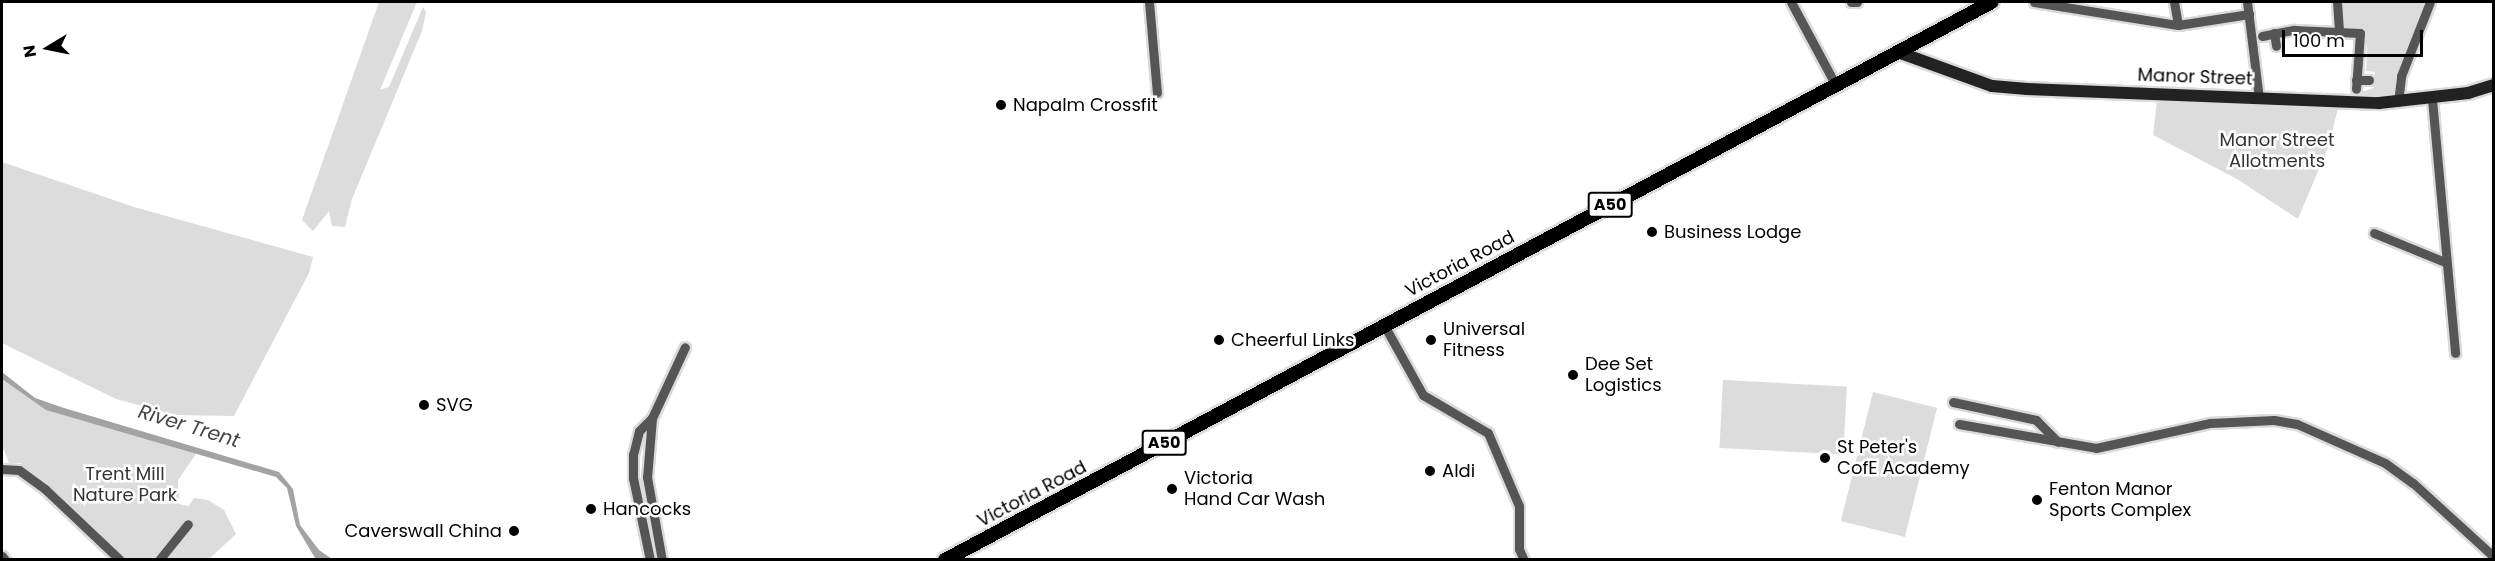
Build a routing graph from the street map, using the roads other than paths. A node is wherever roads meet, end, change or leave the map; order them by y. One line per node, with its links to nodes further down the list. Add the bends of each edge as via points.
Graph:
1 (1149, 2): 21 (street)
2 (1791, 2): 19 (street)
3 (1851, 2): 4 (street)
4 (1857, 2)
5 (1992, 2): 17 (main road, Victoria Road / A50)
6 (2034, 2): 12 (street)
7 (2174, 2): 12 (street)
8 (2247, 2): 11 (street)
9 (2337, 2): 13 (street)
10 (2430, 2): 24 (street, via 2401,76)
11 (2249, 14): 12 (street); 22 (street)
12 (2178, 25)
13 (2339, 31): 14 (street); 18 (street, via 2360,33 2356,84)
14 (2274, 33): 15 (street); 16 (street)
15 (2262, 36)
16 (2276, 46)
17 (1898, 52): 19 (main road, Victoria Road / A50); 22 (street, Manor Street, via 2006,88)
18 (2369, 80)
19 (1834, 82): 27 (main road, Victoria Road / A50, via 1672,174)
20 (2493, 85): 23 (street, Manor Street)
21 (1157, 93)
22 (2259, 98): 24 (street, Manor Street)
23 (2432, 99): 24 (street, Manor Street); 26 (street, via 2445,216)
24 (2398, 102)
25 (2374, 233): 26 (street)
26 (2445, 262): 29 (street)
27 (1384, 325): 43 (main road, Victoria Road / A50); 44 (street, via 1423,395 1488,433 1518,506 1519,549)
28 (686, 347): 31 (street)
29 (2455, 353)
30 (1953, 402): 33 (street, via 2036,420)
31 (652, 418): 41 (street, via 639,431 632,467); 42 (street, via 647,477)
32 (1959, 424): 33 (street)
33 (2058, 442): 37 (street, via 2108,447 2210,423 2274,420 2296,424 2385,463 2413,483)
34 (2, 469): 39 (street, via 19,470 45,489)
35 (188, 524): 40 (street)
36 (2, 556): 38 (street)
37 (2493, 557)
38 (5, 560)
39 (120, 560)
40 (159, 560)
41 (650, 560)
42 (662, 560)
43 (945, 560)
44 (1524, 560)

